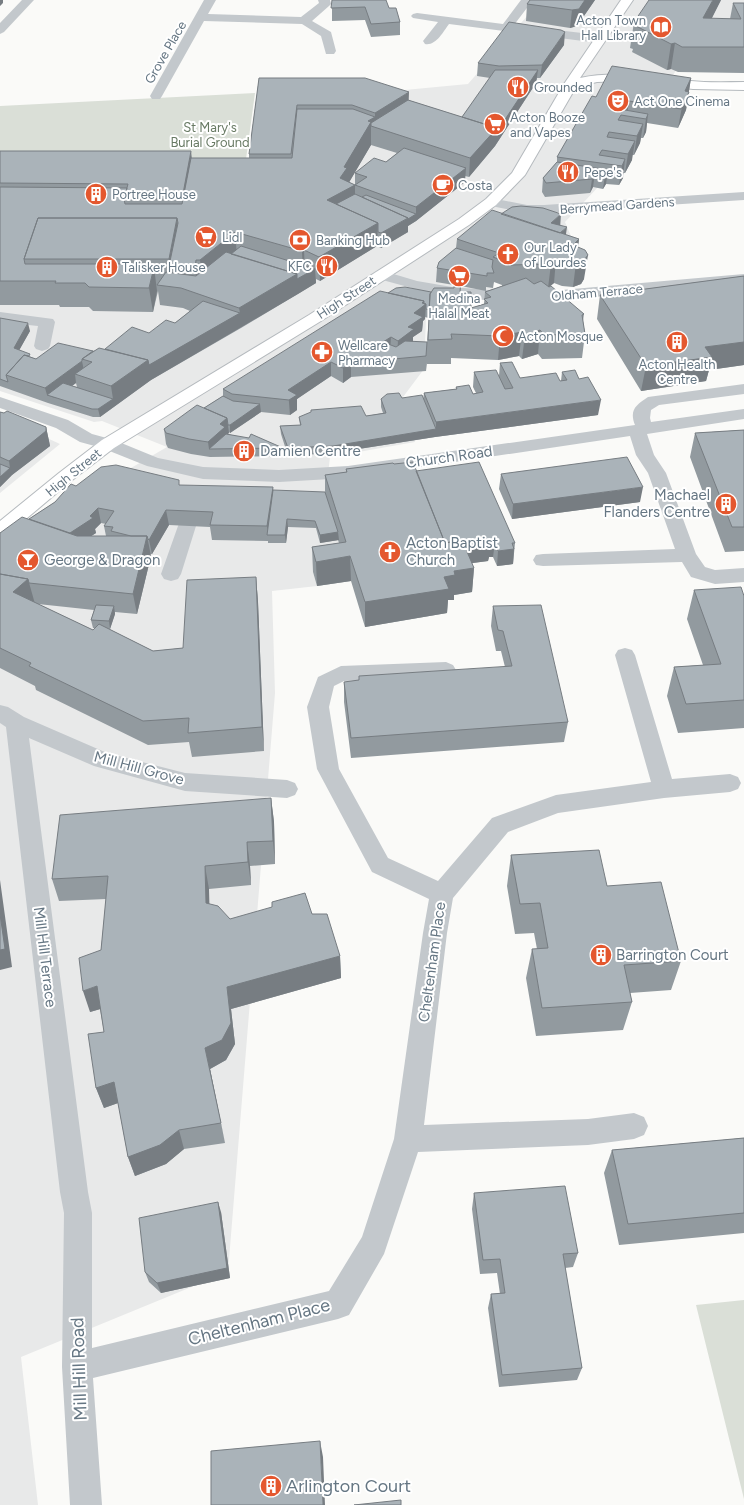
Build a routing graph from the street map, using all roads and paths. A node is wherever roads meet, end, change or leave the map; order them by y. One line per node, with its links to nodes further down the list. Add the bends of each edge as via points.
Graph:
1 (28, 0): 11 (street)
2 (210, 0): 7 (street, Grove Place)
3 (324, 0): 9 (street, via 325,4)
4 (527, 0): 10 (street)
5 (627, 0): 12 (main road, High Street)
6 (417, 16): 8 (street)
7 (201, 17): 9 (street); 19 (street, Grove Place)
8 (445, 20): 10 (street); 13 (street)
9 (304, 21): 14 (street, via 327,34)
10 (506, 28): 12 (street)
11 (0, 30)
12 (598, 39): 15 (main road, High Street)
13 (429, 42)
14 (330, 51)
15 (600, 59): 16 (main road); 17 (main road, High Street)
16 (641, 79): 17 (main road, via 608,77); 18 (main road, via 692,85)
17 (570, 84): 21 (main road, High Street, via 518,175)
18 (744, 86)
19 (156, 96)
20 (744, 196): 21 (street, Berrymead Gardens, via 544,209 528,209)
21 (491, 202): 22 (main road, High Street)
22 (380, 275): 23 (street, Oldham Terrace, via 429,289 492,297 527,298); 30 (main road, High Street, via 315,318)
23 (744, 279)
24 (0, 316): 25 (street, via 47,322)
25 (42, 346)
26 (744, 389): 29 (street, via 654,401 643,408)
27 (0, 402): 30 (street, Church Road, via 62,424 86,438)
28 (744, 414): 29 (street, Church Road)
29 (641, 430): 30 (street, Church Road, via 348,472 200,480); 33 (street, via 645,455 657,473)
30 (108, 444): 32 (main road, High Street)
31 (187, 526): 35 (street)
32 (0, 531)
33 (686, 555): 34 (street); 36 (street, via 698,572 715,577)
34 (543, 560)
35 (171, 574)
36 (744, 576)
37 (625, 655): 41 (street)
38 (446, 670): 43 (street, via 341,674 325,682 318,706 328,769 380,865)
39 (8, 718): 42 (street, Mill Hill Grove, via 102,760 185,782); 46 (street, Mill Hill Terrace, via 78,1213)
40 (730, 784): 41 (street, Cheltenham Place)
41 (664, 789): 43 (street, Cheltenham Place, via 556,804 500,825)
42 (286, 790)
43 (442, 894): 45 (street, Cheltenham Place)
44 (634, 1126): 45 (street, via 588,1132)
45 (408, 1139): 47 (street, Cheltenham Place, via 374,1244 338,1304)
46 (78, 1232): 47 (street, Mill Hill Road)
47 (77, 1367): 48 (street, Mill Hill Road)
48 (86, 1505)

